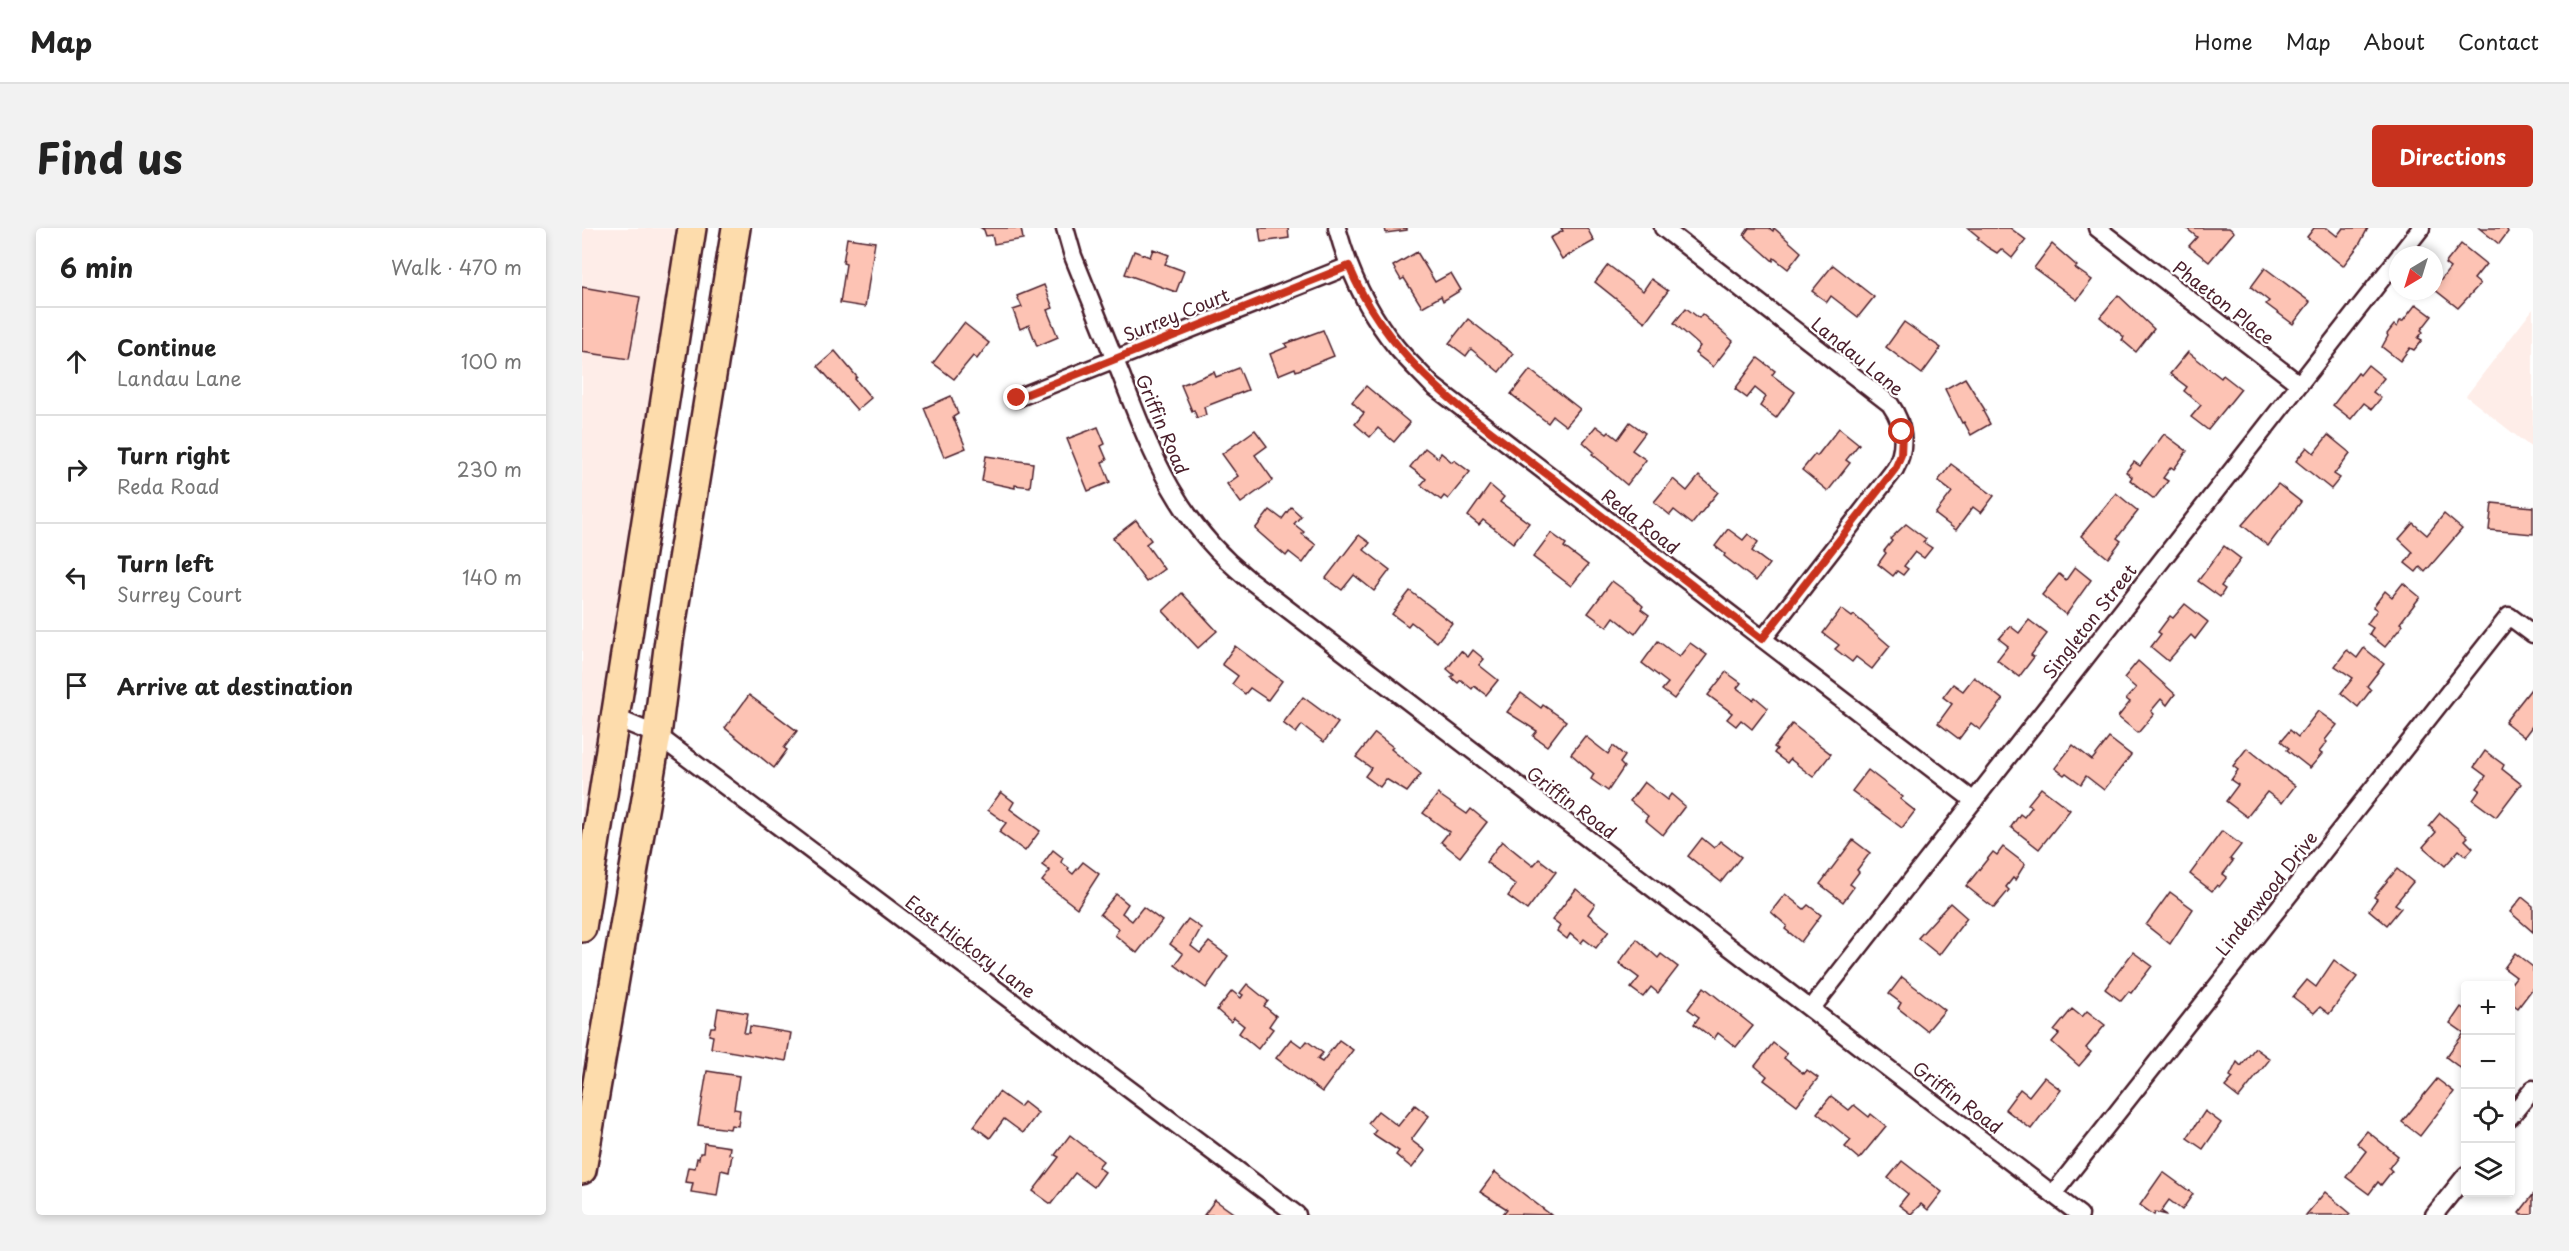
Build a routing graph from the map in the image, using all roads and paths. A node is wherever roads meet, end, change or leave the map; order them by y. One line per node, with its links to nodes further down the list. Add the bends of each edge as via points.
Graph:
1 (692, 228): 16 (main road)
2 (736, 228): 17 (main road)
3 (1065, 228): 11 (street, Griffin Road)
4 (1337, 228): 9 (street, Reda Road)
5 (1663, 228): 15 (street, Landau Lane, via 1890,404 1900,425 1903,440 1895,469)
6 (2097, 228): 12 (street, Phaeton Place)
7 (2421, 228): 8 (street, Singleton Street)
8 (2407, 246)
9 (1349, 266): 11 (street, Surrey Court); 15 (street, Reda Road, via 1365,302 1386,334 1432,386)
10 (2389, 269): 12 (street, Singleton Street)
11 (1114, 359): 13 (street, Surrey Court); 20 (street, Griffin Road, via 1168,486 1224,558)
12 (2300, 384): 18 (street, Singleton Street)
13 (1017, 398)
14 (2533, 634): 25 (street, Lindenwood Drive, via 2509,616)
15 (1762, 639): 18 (street, Reda Road)
16 (615, 718): 17 (street, East Hickory Lane); 19 (main road)
17 (657, 735): 23 (main road); 26 (street, East Hickory Lane)
18 (1974, 801): 20 (street, Singleton Street)
19 (582, 928)
20 (1811, 1009): 25 (street, Griffin Road)
21 (2533, 1089): 22 (street)
22 (2515, 1112)
23 (582, 1170)
24 (2461, 1181): 28 (street)
25 (2053, 1194): 27 (street, Griffin Road)
26 (1297, 1215)
27 (2080, 1215)
28 (2434, 1215)

